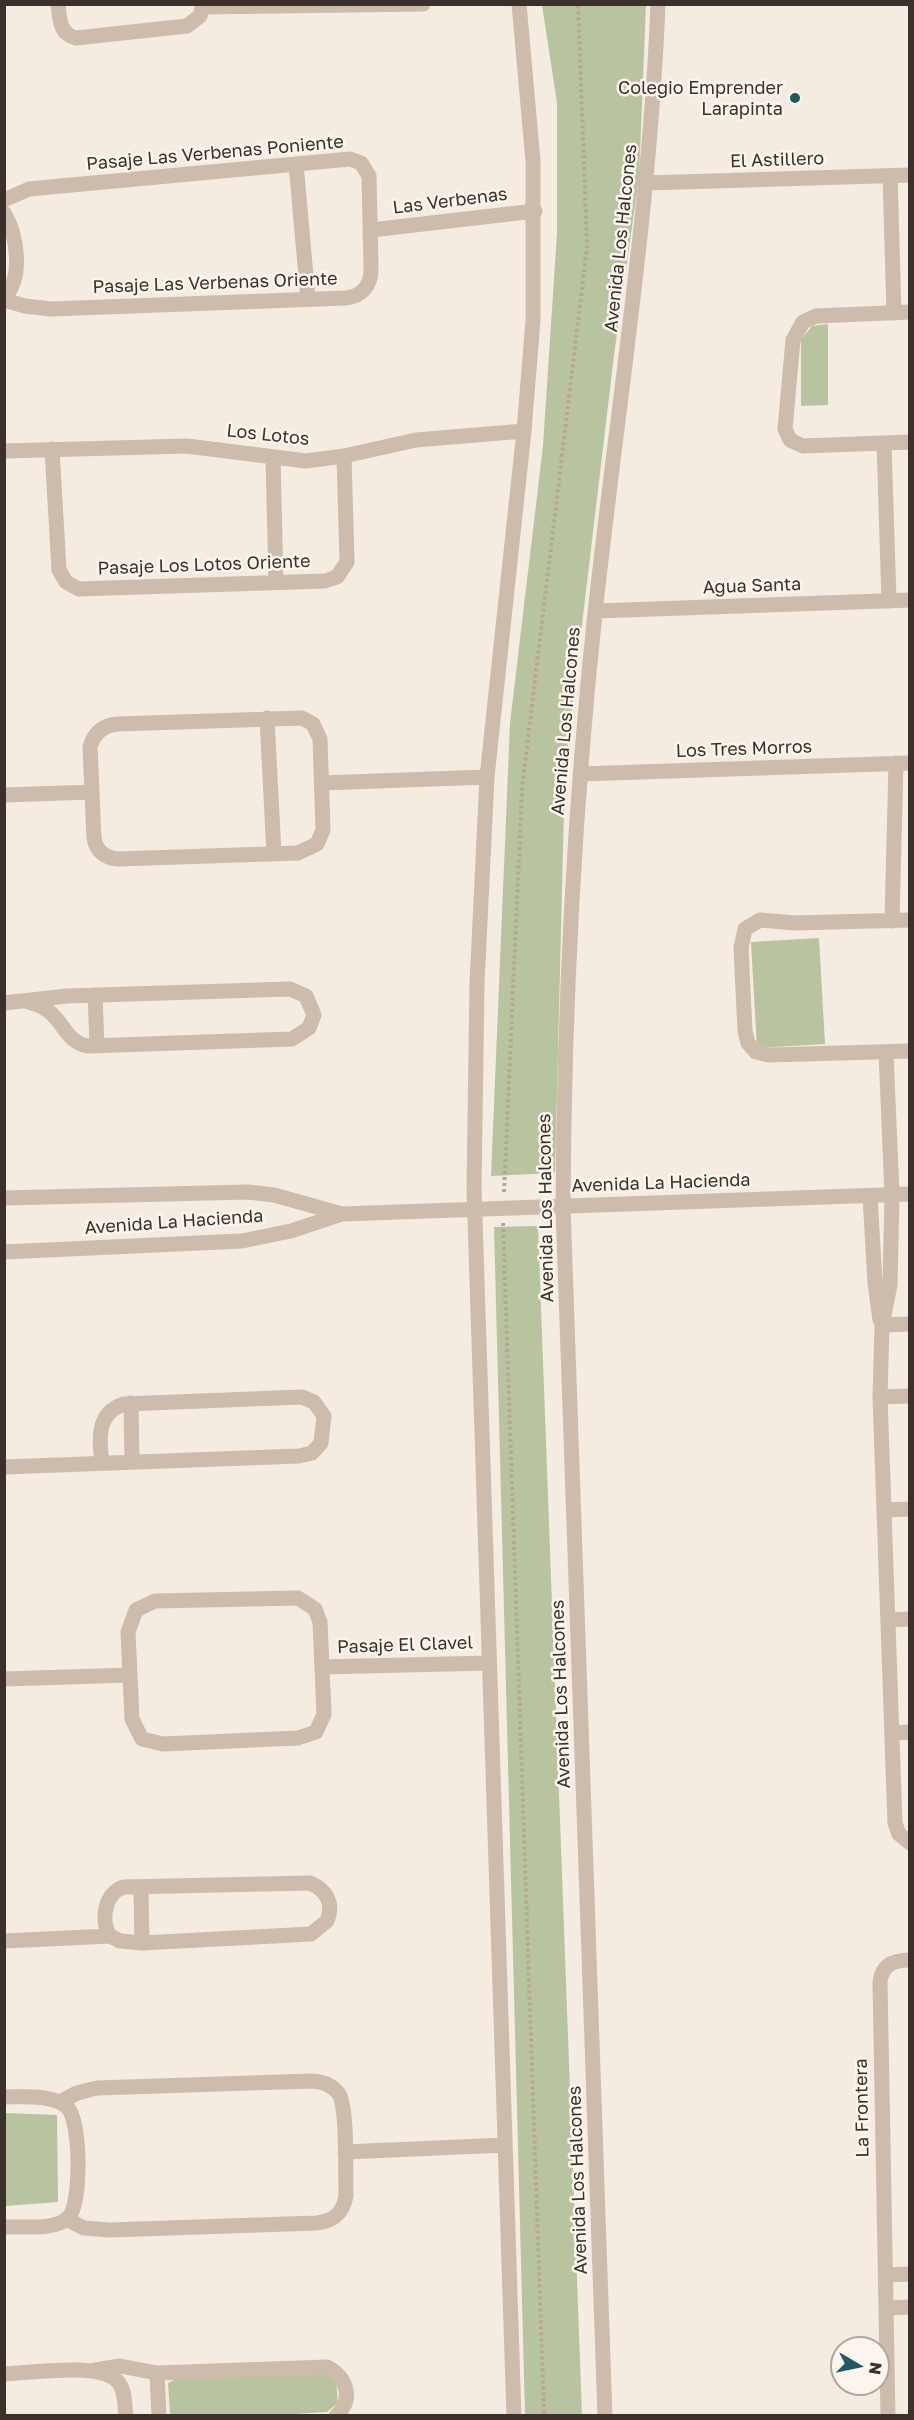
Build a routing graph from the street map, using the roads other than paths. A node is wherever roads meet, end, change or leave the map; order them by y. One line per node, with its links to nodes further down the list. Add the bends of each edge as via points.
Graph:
1 (58, 4): 5 (street, via 67,35 81,37 187,26 197,20)
2 (423, 4): 5 (street)
3 (519, 4): 11 (street, via 531,111)
4 (658, 4): 9 (street, Avenida Los Halcones)
5 (203, 6)
6 (296, 164): 10 (street, Pasaje Las Verbenas Poniente, via 29,189); 13 (street, Pasaje Las Verbenas Poniente, via 350,159 361,163 369,176); 15 (street)
7 (909, 175): 8 (street, El Astillero)
8 (890, 176): 9 (street, El Astillero); 16 (street)
9 (647, 183): 27 (street, Avenida Los Halcones)
10 (4, 200)
11 (535, 211): 13 (street, Las Verbenas); 17 (street, via 533,320)
12 (4, 213): 14 (street, via 15,254 14,281)
13 (371, 230): 15 (street, Pasaje Las Verbenas Oriente, via 371,277 364,290 346,298)
14 (4, 299): 15 (street, Pasaje Las Verbenas Oriente, via 51,309)
15 (308, 299)
16 (902, 313): 19 (street, via 816,316 804,322 793,340 784,423 790,440 810,446)
17 (524, 431): 22 (street, Los Lotos, via 416,440); 31 (street)
18 (909, 442): 19 (street)
19 (884, 443): 26 (street)
20 (52, 449): 21 (street, Los Lotos); 23 (street, Los Lotos, via 187,446); 24 (street, Pasaje Los Lotos Oriente, via 58,563 66,582 79,589)
21 (4, 451)
22 (344, 456): 23 (street, Los Lotos, via 306,461); 24 (street, Pasaje Los Lotos Oriente, via 348,556 342,573 325,581)
23 (273, 458): 24 (street)
24 (276, 582)
25 (909, 600): 26 (street, Agua Santa)
26 (889, 601): 27 (street, Agua Santa)
27 (596, 611): 30 (street, Avenida Los Halcones)
28 (267, 718): 32 (street, via 302,718 313,724 320,739); 33 (street, via 104,727 90,747); 35 (street)
29 (903, 763): 30 (street, Los Tres Morros); 37 (street)
30 (580, 774): 50 (street, Avenida Los Halcones, via 566,1004)
31 (487, 777): 32 (street); 51 (street, via 478,951)
32 (322, 783): 35 (street, via 321,837 305,851)
33 (92, 792): 34 (street); 35 (street, via 95,844 112,859)
34 (4, 795)
35 (274, 854)
36 (909, 920): 37 (street)
37 (892, 921): 45 (street, via 760,920 745,929 741,948 745,1031 751,1048 769,1056)
38 (95, 995): 39 (street); 43 (street); 43 (street, via 290,989 306,996 314,1012 309,1028 292,1039)
39 (67, 996): 40 (street); 42 (street)
40 (28, 1002): 41 (street); 42 (street, via 44,1007)
41 (4, 1003)
42 (56, 1017): 43 (street, via 75,1042)
43 (97, 1046)
44 (909, 1051): 45 (street)
45 (886, 1052): 47 (street)
46 (909, 1194): 47 (street, Avenida La Hacienda)
47 (892, 1195): 48 (street, Avenida La Hacienda); 55 (street, via 890,1285)
48 (870, 1196): 50 (street, Avenida La Hacienda); 55 (street, via 874,1282)
49 (4, 1198): 52 (street, Avenida La Hacienda, via 248,1192 274,1195)
50 (563, 1206): 51 (street, Avenida La Hacienda); 96 (street, Avenida Los Halcones)
51 (474, 1209): 52 (street, Avenida La Hacienda); 66 (street)
52 (342, 1214): 53 (street, Avenida La Hacienda, via 284,1233 242,1240)
53 (4, 1252)
54 (909, 1324): 55 (street)
55 (882, 1325): 57 (street)
56 (909, 1396): 57 (street)
57 (880, 1397): 63 (street)
58 (131, 1403): 59 (street); 59 (street, via 302,1397 318,1406 325,1424 321,1443 305,1455); 60 (street, via 117,1406 102,1421)
59 (132, 1462): 60 (street)
60 (102, 1463): 61 (street)
61 (4, 1467)
62 (909, 1509): 63 (street)
63 (884, 1510): 65 (street)
64 (909, 1619): 65 (street)
65 (888, 1620): 71 (street)
66 (489, 1662): 67 (street, Pasaje El Clavel); 80 (street)
67 (322, 1667): 68 (street, via 324,1714 320,1727 311,1735 185,1743 155,1744 137,1733 132,1719); 68 (street, via 318,1616 304,1600 290,1597 155,1601 141,1606 131,1617)
68 (130, 1675): 69 (street)
69 (4, 1679)
70 (909, 1732): 71 (street)
71 (892, 1733): 72 (street, via 895,1823 898,1834)
72 (909, 1843)
73 (141, 1887): 74 (street, via 118,1889 109,1897 106,1927); 76 (street); 76 (street, via 310,1883 323,1890 330,1908 327,1921 311,1934)
74 (110, 1936): 75 (street); 76 (street)
75 (4, 1941)
76 (142, 1943)
77 (909, 1960): 85 (street, La Frontera, via 890,1963 880,1982)
78 (4, 2097): 79 (street)
79 (60, 2102): 81 (street, via 97,2088 319,2081 333,2088 342,2100); 82 (street, via 72,2112 75,2125 77,2193 73,2211)
80 (505, 2145): 81 (street); 95 (street)
81 (345, 2152): 82 (street, via 345,2203 338,2216 324,2222 97,2230)
82 (66, 2219): 83 (street, via 43,2225)
83 (4, 2227)
84 (909, 2274): 85 (street)
85 (885, 2275): 87 (street)
86 (909, 2307): 87 (street)
87 (886, 2308): 97 (street)
88 (95, 2370): 89 (street, via 120,2366); 90 (street); 91 (street, via 111,2375)
89 (150, 2373): 91 (street, via 131,2376); 93 (street); 94 (street, via 327,2367 341,2377 346,2392 344,2407)
90 (4, 2374)
91 (121, 2386): 92 (street)
92 (126, 2415)
93 (159, 2415)
94 (336, 2415)
95 (514, 2415)
96 (605, 2415)
97 (888, 2415)

